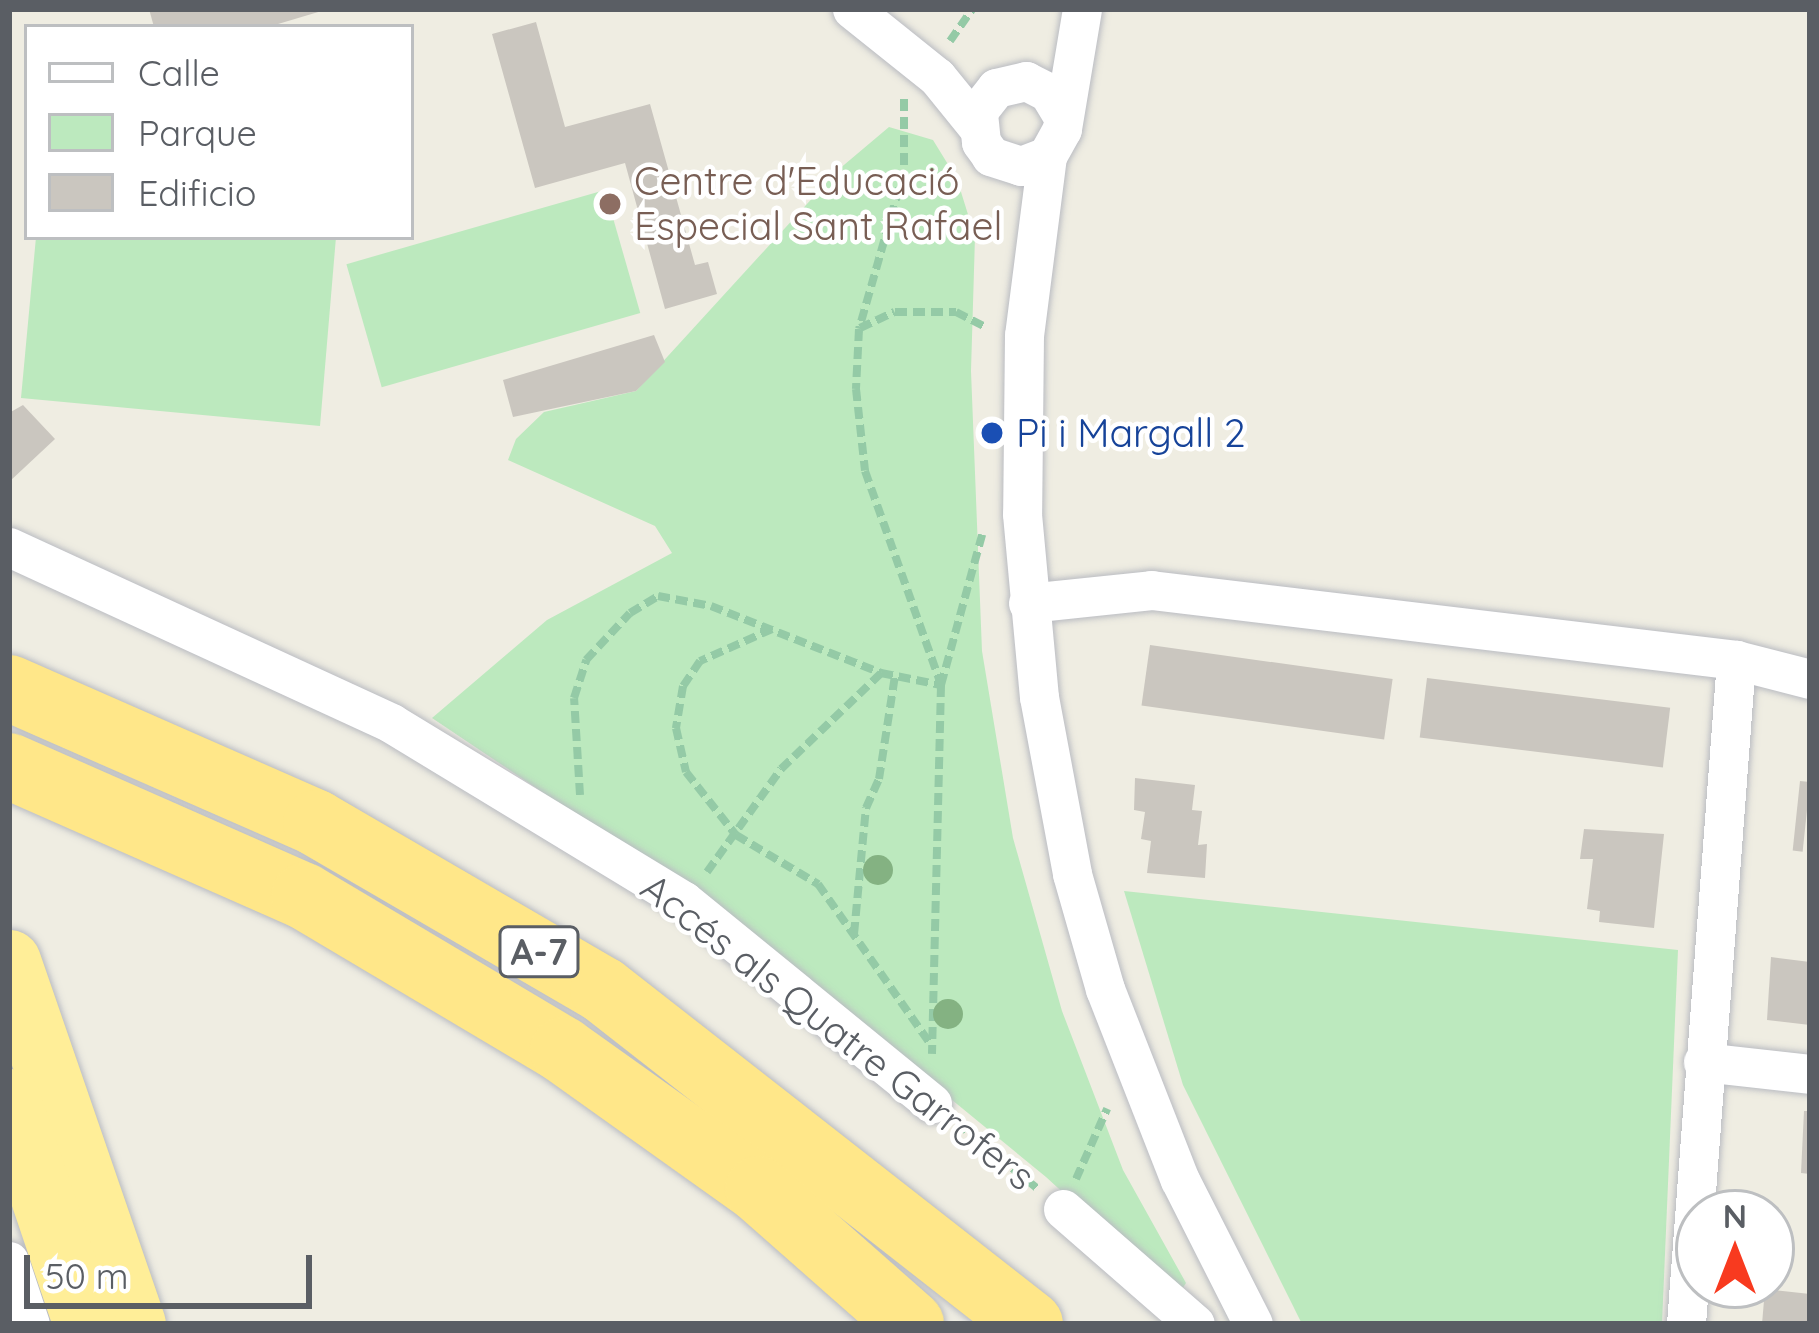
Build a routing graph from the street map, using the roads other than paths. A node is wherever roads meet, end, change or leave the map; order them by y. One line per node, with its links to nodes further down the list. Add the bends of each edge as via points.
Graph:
1 (852, 9): 3 (street)
2 (1078, 22): 4 (street); 5 (street)
3 (944, 58): 4 (street); 6 (street)
4 (1011, 84): 5 (street, via 1048,92); 6 (street)
5 (1061, 114): 7 (street)
6 (976, 125): 8 (street, via 991,156)
7 (1047, 156): 8 (street); 9 (street)
8 (1006, 164): 9 (street)
9 (1031, 277): 11 (street, via 1022,427)
10 (9, 547): 20 (street, Accés als Quatre Garrofers, via 391,723 684,901)
11 (1028, 603): 12 (street, via 1150,590); 29 (street, via 1053,783 1105,989 1180,1180)
12 (1736, 660): 13 (street); 17 (street)
13 (1810, 679)
14 (9, 688): 27 (highway, A-7, via 316,823 603,989)
15 (9, 766): 26 (highway, A-7, via 304,896 562,1050 758,1189)
16 (9, 962): 25 (highway)
17 (1703, 1062): 18 (street); 30 (street)
18 (1810, 1074)
19 (9, 1100): 24 (highway)
20 (932, 1103)
21 (1063, 1209): 28 (street, Accés als Quatre Garrofers)
22 (9, 1261): 23 (street)
23 (29, 1324)
24 (85, 1324)
25 (134, 1324)
26 (911, 1324)
27 (1030, 1324)
28 (1195, 1324)
29 (1253, 1324)
30 (1686, 1324)

